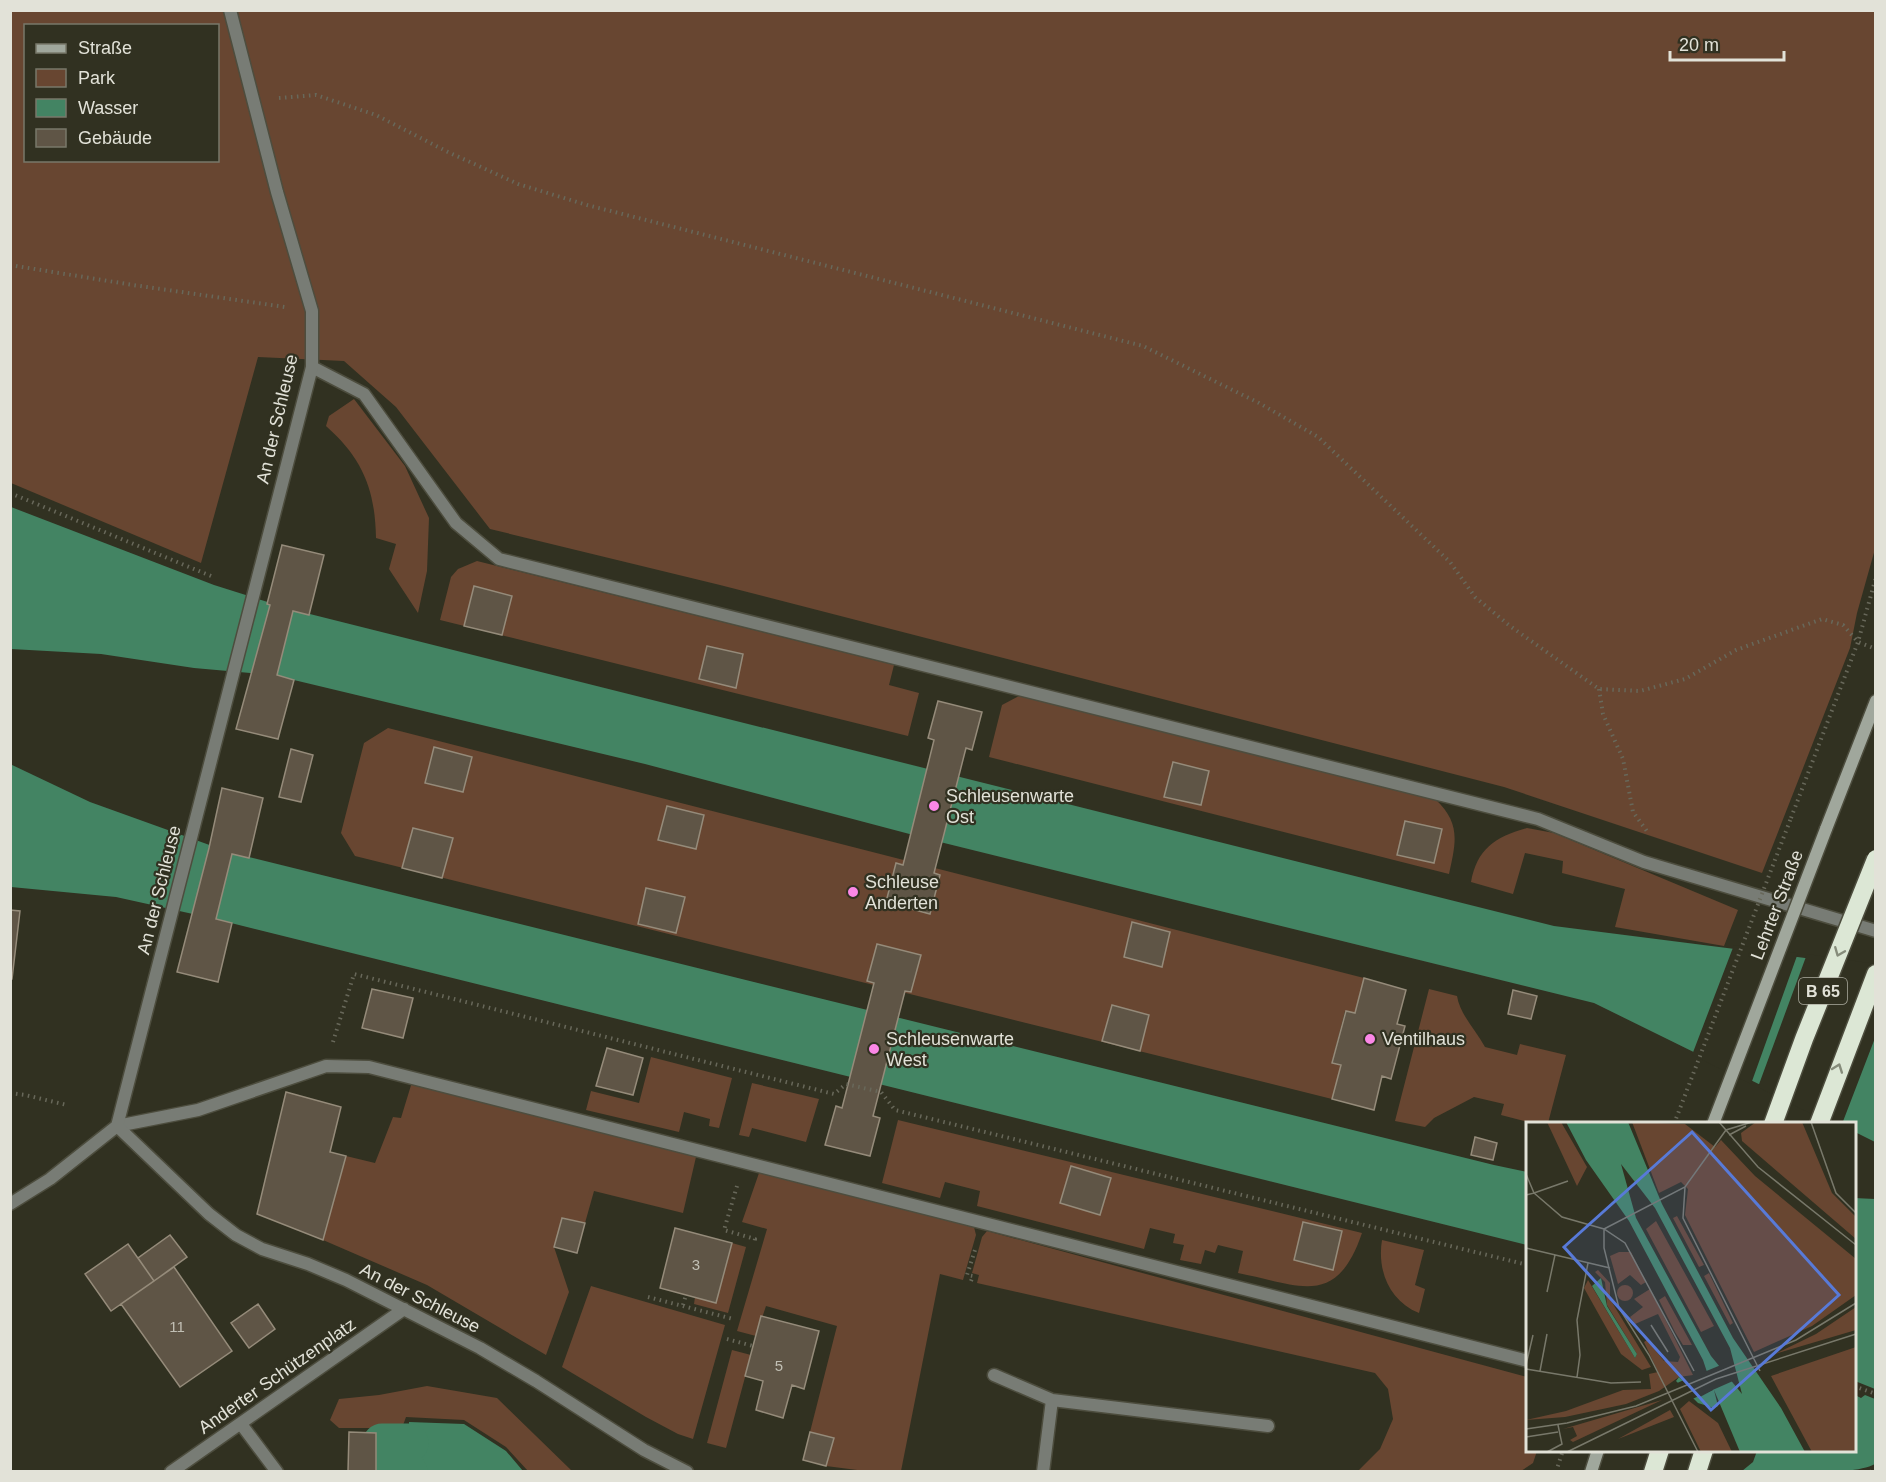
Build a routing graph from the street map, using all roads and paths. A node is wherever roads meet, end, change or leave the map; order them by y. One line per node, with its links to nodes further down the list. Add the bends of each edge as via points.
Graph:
1 (230, 10): 2 (street, An der Schleuse)
2 (253, 99): 4 (street, An der Schleuse); 11 (path, via 316,95 376,114 518,184 1143,346 1318,437 1450,562 1475,597)
3 (10, 265): 4 (path)
4 (312, 311): 5 (street, An der Schleuse)
5 (312, 366): 17 (street, via 364,394 456,523 499,559 1538,819 1644,862); 26 (street, An der Schleuse)
6 (10, 493): 7 (path)
7 (211, 576)
8 (1875, 577): 9 (path)
9 (1858, 642): 10 (path); 11 (path, via 1843,625 1822,619 1736,650 1685,679 1640,691); 22 (path, bridge)
10 (1875, 649)
11 (1599, 689): 13 (path, via 1603,714 1623,759 1633,812)
12 (1875, 700): 23 (main road, Lehrter Straße, bridge)
13 (1657, 840)
14 (1875, 859): 24 (highway, B 65, one-way to 24, bridge)
15 (1756, 876): 16 (path)
16 (1778, 883)
17 (1875, 931)
18 (1875, 974): 25 (highway, B 65, one-way to 18)
19 (326, 1066): 26 (street, via 198,1110); 27 (street, via 369,1067); 31 (path, via 354,974 834,1094 846,1084 880,1092 895,1110)
20 (10, 1093): 21 (path)
21 (67, 1104)
22 (1675, 1122)
23 (1714, 1122)
24 (1774, 1122)
25 (1820, 1122)
26 (117, 1126): 28 (street, via 50,1179); 36 (street, An der Schleuse, via 236,1235 262,1249 346,1280)
27 (745, 1162): 29 (path, via 724,1230 755,1239); 40 (street)
28 (10, 1204)
29 (754, 1244)
30 (974, 1253): 32 (path, via 967,1275 973,1276)
31 (1526, 1265)
32 (971, 1281)
33 (686, 1295): 35 (path)
34 (648, 1297): 35 (path)
35 (683, 1305): 37 (path)
36 (404, 1309): 45 (street, Anderter Schützenplatz); 54 (street, An der Schleuse, via 480,1348 644,1450)
37 (733, 1319)
38 (727, 1339): 39 (path)
39 (753, 1346)
40 (1526, 1361)
41 (994, 1375): 44 (street)
42 (1856, 1387): 43 (path)
43 (1875, 1394)
44 (1052, 1400): 46 (street); 55 (street)
45 (241, 1424): 52 (street, Anderter Schützenplatz); 53 (street)
46 (1268, 1426)
47 (1562, 1452): 56 (path)
48 (1597, 1452): 57 (main road)
49 (1659, 1452): 58 (highway)
50 (1703, 1452): 59 (highway)
51 (1875, 1469): 60 (path)
52 (171, 1472)
53 (277, 1472)
54 (687, 1472)
55 (1043, 1472)
56 (1556, 1472)
57 (1591, 1472)
58 (1653, 1472)
59 (1696, 1472)
60 (1870, 1472)

